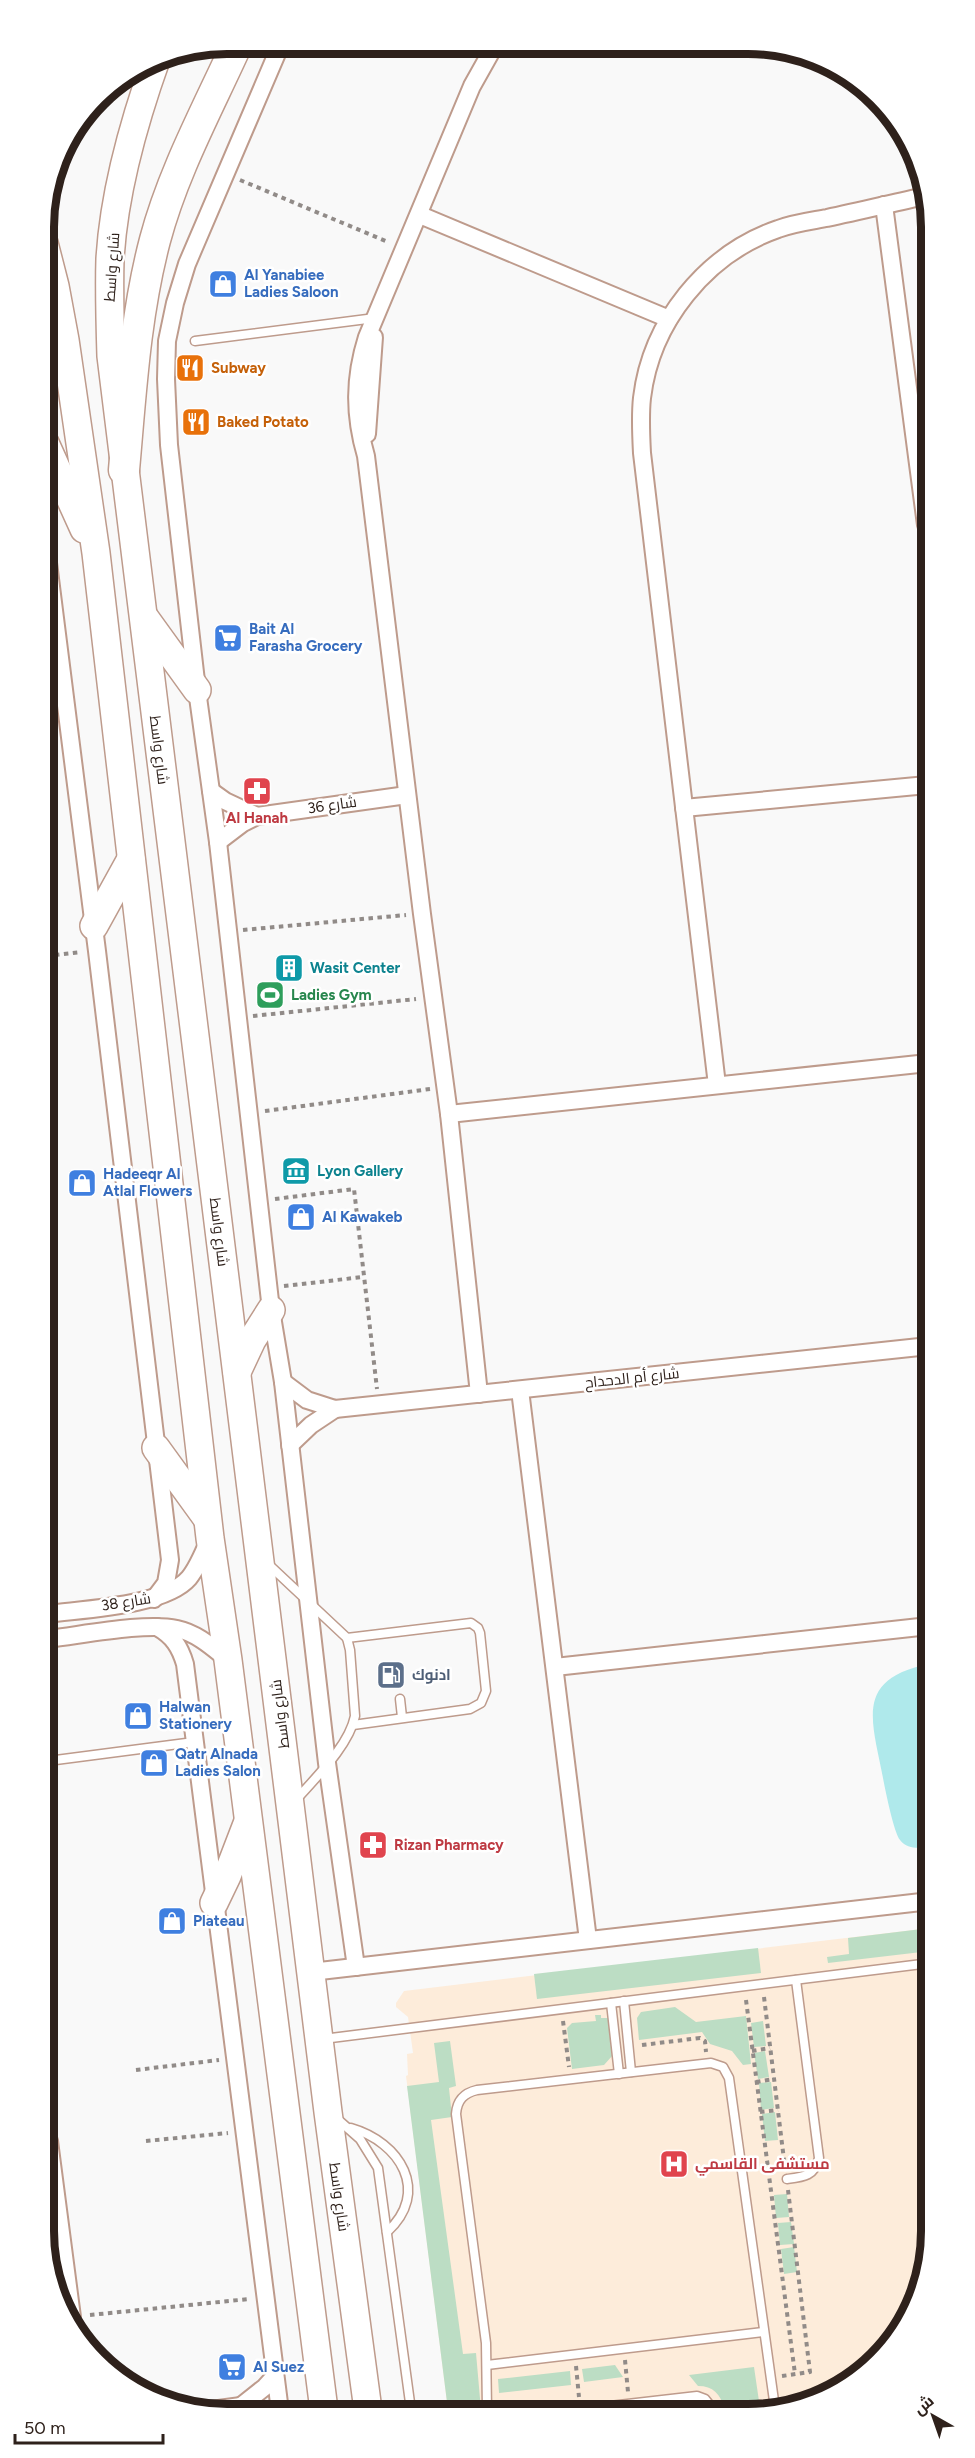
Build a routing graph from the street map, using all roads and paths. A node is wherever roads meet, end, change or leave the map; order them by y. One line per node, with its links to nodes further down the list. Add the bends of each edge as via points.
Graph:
1 (232, 54): 18 (highway, via 174,182 155,239 133,354)
2 (277, 54): 7 (street)
3 (483, 54): 6 (street)
4 (490, 54): 6 (street)
5 (152, 72): 18 (main road, شارع واسط, via 139,107 116,208 111,257 111,356)
6 (472, 86): 10 (street)
7 (225, 174): 11 (path); 24 (street, via 187,264 167,351 169,445)
8 (918, 197): 9 (street)
9 (884, 205): 14 (street, via 780,228 753,240 705,273); 17 (street)
10 (420, 215): 11 (street); 14 (street)
11 (405, 249): 13 (street)
12 (54, 282): 19 (main road)
13 (375, 318): 15 (lane); 27 (street, via 366,456)
14 (669, 319): 28 (street, via 647,370 640,425)
15 (195, 341)
16 (54, 462): 19 (main road)
17 (921, 462)
18 (124, 470): 20 (main road, شارع واسط)
19 (96, 553): 31 (main road)
20 (142, 615): 24 (main road); 47 (main road, شارع واسط)
21 (54, 642): 23 (street)
22 (54, 668): 23 (street)
23 (61, 673): 34 (street)
24 (197, 690): 26 (street)
25 (921, 786): 28 (street)
26 (211, 791): 29 (street); 30 (street)
27 (407, 795): 29 (street, شارع 36); 32 (street)
28 (684, 808): 39 (street)
29 (257, 816): 30 (street, شارع 36)
30 (218, 842): 33 (street)
31 (132, 859): 34 (main road); 55 (main road)
32 (422, 914): 33 (path); 36 (street)
33 (227, 932): 37 (street)
34 (96, 939): 35 (path); 54 (street)
35 (54, 953)
36 (433, 998): 37 (path); 40 (street)
37 (237, 1018): 41 (street)
38 (921, 1064): 39 (street)
39 (717, 1085): 42 (street)
40 (445, 1087): 41 (path); 42 (street)
41 (249, 1113): 43 (street)
42 (449, 1114): 50 (street)
43 (258, 1201): 44 (path, via 354,1189); 45 (street)
44 (363, 1276): 45 (path); 51 (path)
45 (270, 1299): 47 (main road); 48 (street)
46 (921, 1347): 49 (street, شارع أم الدحداح)
47 (237, 1372): 56 (main road, شارع واسط)
48 (283, 1382): 52 (street, شارع أم الدحداح, via 307,1400); 53 (street)
49 (520, 1390): 50 (street, شارع أم الدحداح); 65 (street)
50 (479, 1394): 51 (street, شارع أم الدحداح)
51 (379, 1405): 52 (street, شارع أم الدحداح)
52 (335, 1409): 53 (street, شارع أم الدحداح)
53 (290, 1445): 58 (street)
54 (156, 1448): 55 (main road); 57 (street, via 170,1568 166,1583)
55 (209, 1529): 57 (street, شارع 38, via 198,1564 188,1580); 64 (main road)
56 (260, 1557): 58 (lane); 72 (main road, شارع واسط)
57 (154, 1599): 59 (street, شارع 38)
58 (309, 1601): 63 (lane); 71 (street)
59 (54, 1613)
60 (157, 1627): 62 (street, شارع 38); 64 (street, شارع 38, via 196,1636); 69 (street, via 167,1632 182,1652)
61 (921, 1627): 65 (street)
62 (54, 1638)
63 (347, 1638): 67 (lane, via 391,1638 471,1623 478,1628 486,1691 481,1703 470,1709); 68 (lane, via 354,1695)
64 (228, 1660): 73 (main road)
65 (555, 1667): 76 (street)
66 (400, 1700): 67 (lane)
67 (402, 1717): 68 (lane)
68 (353, 1725): 71 (lane)
69 (194, 1742): 70 (lane); 75 (street)
70 (54, 1760)
71 (327, 1763): 72 (lane); 78 (street)
72 (291, 1806): 79 (main road, شارع واسط)
73 (249, 1820): 75 (main road); 120 (main road)
74 (921, 1902): 76 (street)
75 (214, 1903): 90 (street)
76 (588, 1940): 78 (street)
77 (921, 1964): 80 (lane)
78 (356, 1967): 79 (street)
79 (311, 1972): 86 (main road, شارع واسط)
80 (796, 1980): 81 (lane); 103 (lane, via 819,2158 808,2176)
81 (763, 1984): 82 (lane); 88 (path)
82 (744, 1986): 83 (lane); 89 (path)
83 (624, 2001): 84 (lane); 87 (lane)
84 (611, 2002): 85 (lane); 94 (lane)
85 (562, 2008): 86 (lane); 96 (path)
86 (319, 2040): 100 (main road, شارع واسط)
87 (629, 2046): 91 (path, via 702,2038); 93 (lane)
88 (771, 2048): 89 (path); 95 (path)
89 (752, 2051): 97 (path)
90 (234, 2058): 92 (path); 101 (street)
91 (708, 2064): 93 (lane); 109 (lane, via 723,2067 729,2078)
92 (136, 2070)
93 (632, 2072): 94 (lane)
94 (619, 2074): 96 (lane)
95 (774, 2079): 97 (path); 98 (path)
96 (570, 2080): 112 (lane, via 469,2092 457,2105)
97 (756, 2082): 99 (path)
98 (778, 2110): 99 (path); 103 (path)
99 (760, 2112): 113 (path)
100 (338, 2120): 105 (lane, via 370,2153 378,2168); 105 (lane, via 375,2138 397,2157 404,2170 408,2183 405,2211); 121 (main road, شارع واسط)
101 (243, 2131): 102 (path); 106 (street)
102 (146, 2141)
103 (787, 2179): 113 (path, via 810,2372)
104 (54, 2201): 107 (street)
105 (387, 2232): 122 (lane)
106 (265, 2297): 108 (path); 114 (street)
107 (70, 2303)
108 (77, 2317)
109 (763, 2332): 110 (lane); 115 (lane)
110 (624, 2348): 111 (lane); 124 (path)
111 (575, 2353): 112 (lane); 116 (path)
112 (487, 2365): 123 (lane)
113 (795, 2374): 115 (path)
114 (275, 2376): 118 (street); 119 (street)
115 (770, 2377): 117 (lane)
116 (579, 2398)
117 (774, 2402)
118 (253, 2404)
119 (279, 2404)
120 (323, 2404)
121 (367, 2404)
122 (410, 2404)
123 (487, 2404)
124 (629, 2404): 125 (lane, via 697,2396)
125 (708, 2404)

